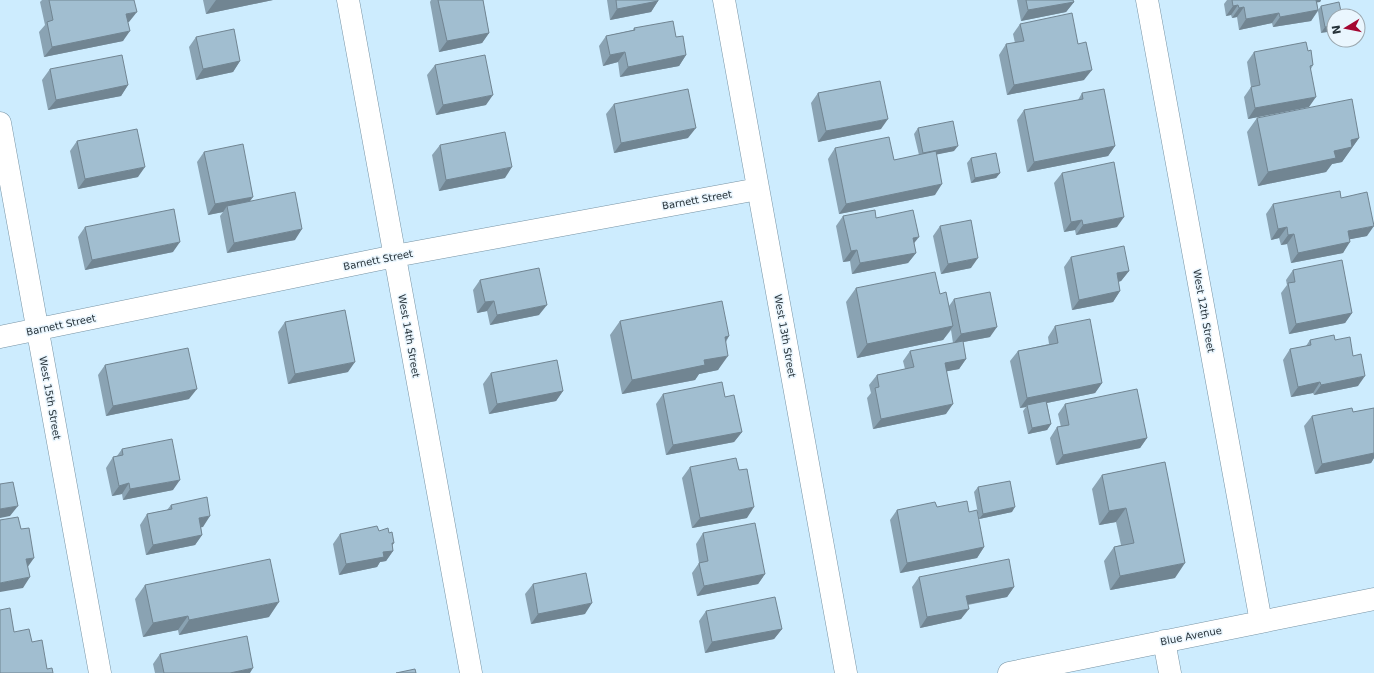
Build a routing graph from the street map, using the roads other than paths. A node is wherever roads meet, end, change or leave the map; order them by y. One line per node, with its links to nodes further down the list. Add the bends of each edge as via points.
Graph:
1 (348, 0): 6 (street, West 14th Street)
2 (724, 0): 5 (street, West 13th Street)
3 (1147, 0): 10 (street, West 12th Street)
4 (0, 122): 7 (street, West 15th Street)
5 (758, 189): 6 (street, Barnett Street); 14 (street, West 13th Street)
6 (395, 256): 7 (street, Barnett Street); 13 (street, West 14th Street)
7 (38, 329): 8 (street, Barnett Street); 12 (street, West 15th Street)
8 (0, 337)
9 (1374, 599): 10 (street, Blue Avenue)
10 (1261, 622): 11 (street, Blue Avenue)
11 (1164, 641): 15 (street, Blue Avenue); 16 (street)
12 (100, 673)
13 (471, 673)
14 (846, 673)
15 (1009, 673)
16 (1170, 673)

